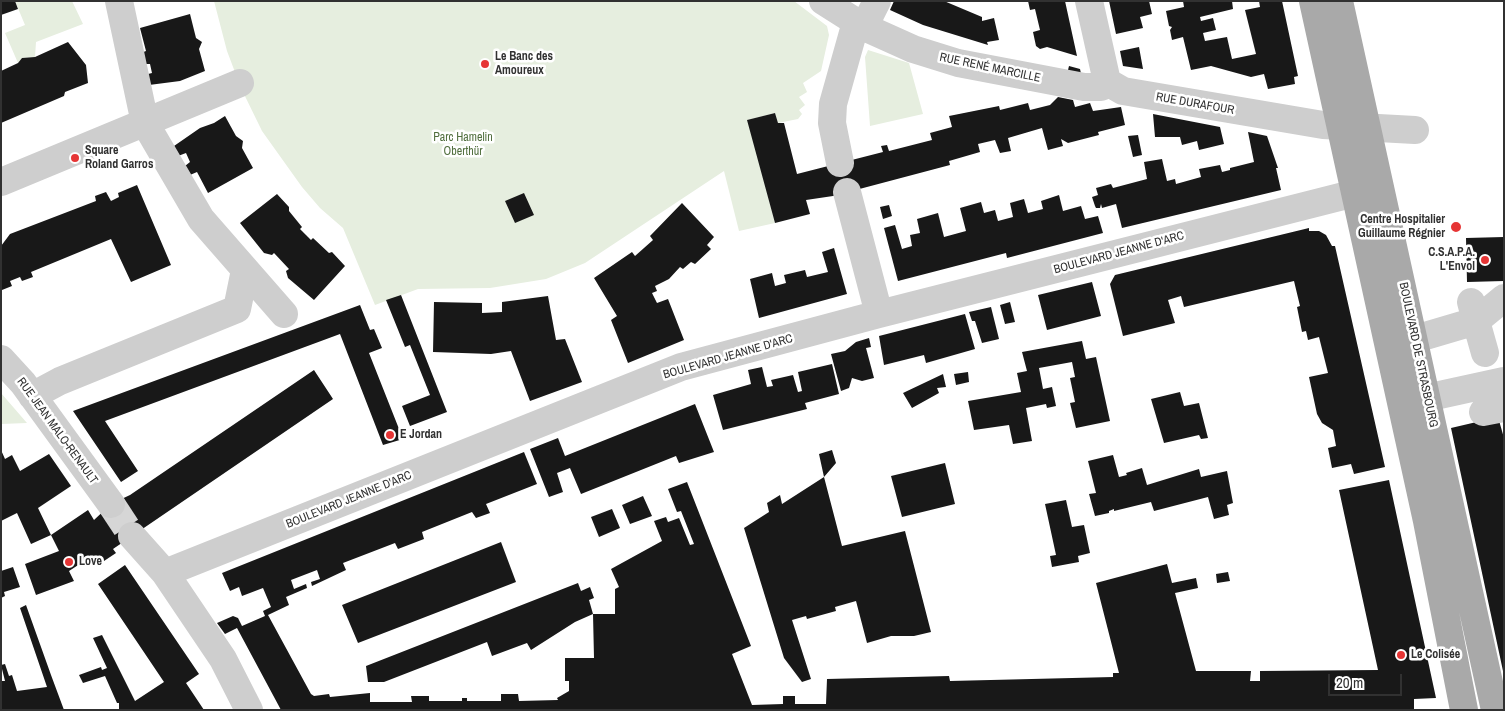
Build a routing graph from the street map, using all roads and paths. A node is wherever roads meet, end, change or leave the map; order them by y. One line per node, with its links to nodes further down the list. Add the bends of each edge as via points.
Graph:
1 (119, 1): 10 (street)
2 (823, 1): 7 (street, RUE RENÉ MARCILLE)
3 (877, 1): 7 (street)
4 (1089, 1): 9 (street)
5 (1313, 1): 11 (main road, BOULEVARD DE STRASBOURG)
6 (1339, 1): 12 (main road, BOULEVARD DE STRASBOURG)
7 (860, 24): 9 (street, RUE RENÉ MARCILLE, via 913,49 958,63 1084,88); 14 (street, via 836,85 833,104 832,123)
8 (240, 82): 10 (street)
9 (1109, 83): 11 (street, RUE DURAFOUR, via 1123,91)
10 (145, 123): 15 (street); 18 (street, via 201,220)
11 (1339, 125): 12 (street, RUE DURAFOUR); 16 (main road, BOULEVARD DE STRASBOURG)
12 (1367, 128): 13 (street, RUE DURAFOUR); 16 (main road, BOULEVARD DE STRASBOURG)
13 (1415, 130)
14 (840, 163)
15 (1, 182)
16 (1367, 190): 22 (street, BOULEVARD JEANNE D'ARC); 23 (main road, BOULEVARD DE STRASBOURG); 28 (main road, BOULEVARD DE STRASBOURG)
17 (847, 192): 22 (street)
18 (245, 270): 21 (street); 27 (street, via 237,309 60,380)
19 (1504, 298): 20 (street)
20 (1474, 311): 23 (street); 24 (street)
21 (284, 314)
22 (879, 314): 31 (street, BOULEVARD JEANNE D'ARC, via 681,368)
23 (1415, 339): 28 (main road, BOULEVARD DE STRASBOURG)
24 (1485, 353)
25 (1, 359): 27 (street, RUE JEAN MALO-RENAULT)
26 (1504, 381): 28 (street)
27 (32, 396): 29 (street, RUE JEAN MALO-RENAULT)
28 (1414, 400): 33 (main road, BOULEVARD DE STRASBOURG); 34 (main road, BOULEVARD DE STRASBOURG)
29 (111, 504)
30 (132, 536): 31 (street)
31 (165, 574): 32 (street, via 223,659)
32 (249, 710)
33 (1464, 710)
34 (1495, 710)

